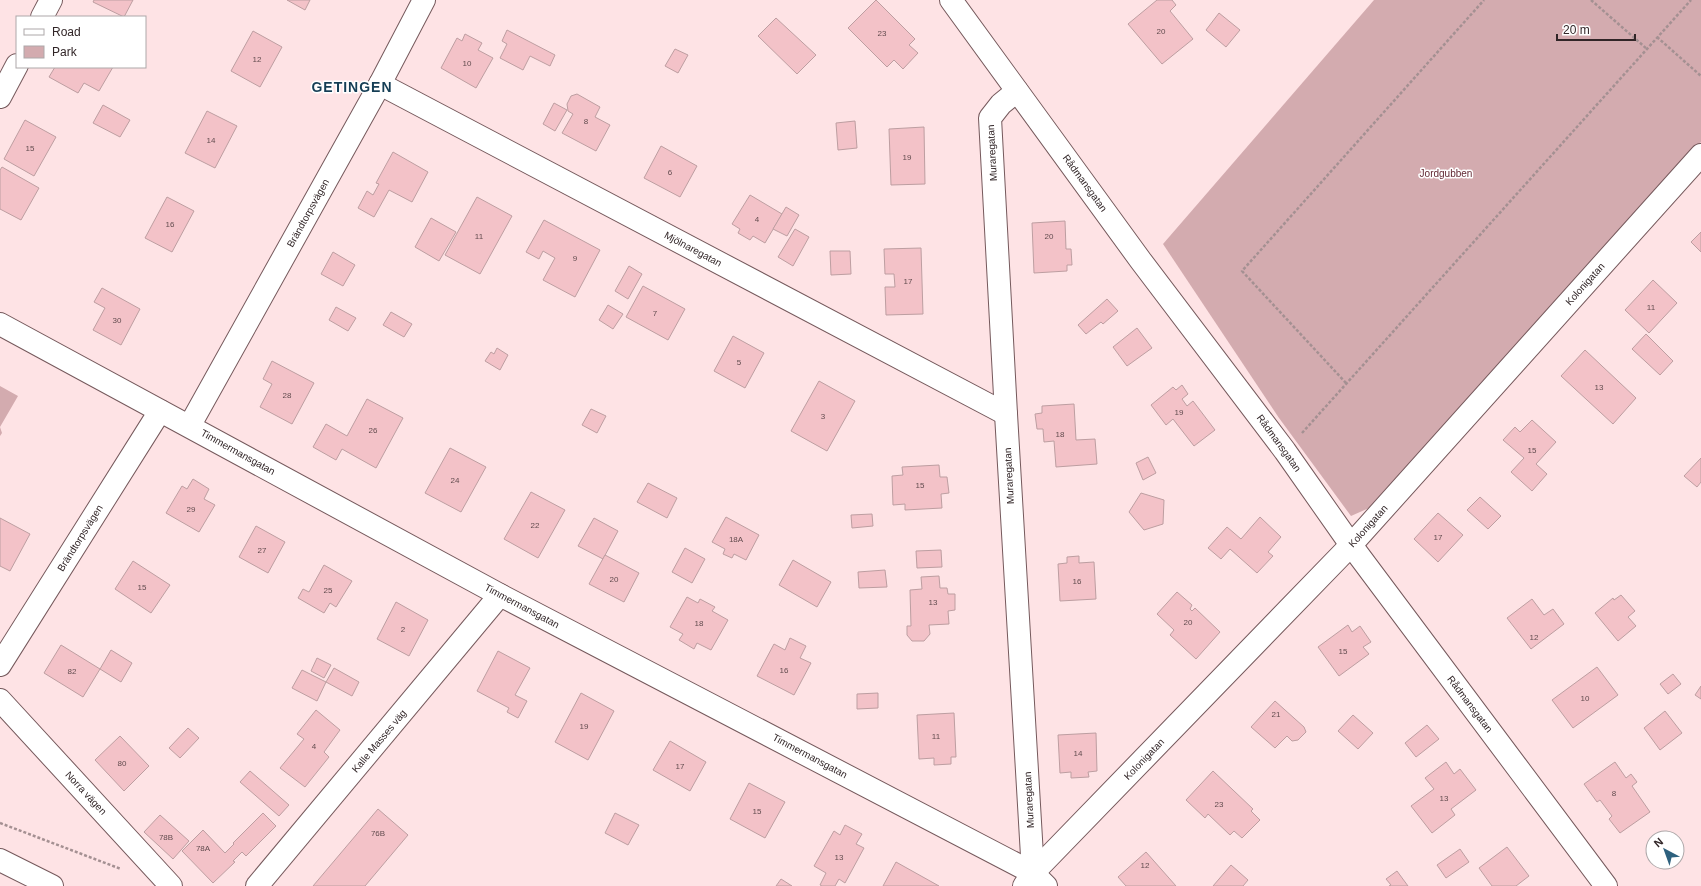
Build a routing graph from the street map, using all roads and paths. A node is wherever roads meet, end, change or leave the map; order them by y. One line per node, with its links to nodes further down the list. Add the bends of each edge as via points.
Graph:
1 (52, 0): 7 (street)
2 (424, 0): 12 (street, Brändtorpsvägen)
3 (951, 0): 13 (street, Rådmansgatan)
4 (1484, 0): 17 (path, via 1242,271)
5 (1591, 0): 9 (path)
6 (1691, 0): 8 (path)
7 (43, 16)
8 (1657, 37): 9 (path); 11 (path)
9 (1647, 49): 17 (path)
10 (16, 67): 14 (street)
11 (1701, 76)
12 (380, 84): 19 (street, Mjölnaregatan); 20 (street, Brändtorpsvägen)
13 (1018, 91): 19 (street, Muraregatan, via 1001,104 990,118); 21 (street, Rådmansgatan, via 1141,261)
14 (0, 98)
15 (1701, 155): 22 (street, Kolonigatan)
16 (0, 324): 18 (street, Timmermansgatan)
17 (1346, 383): 21 (path)
18 (160, 411): 20 (street, Timmermansgatan); 24 (street, Brändtorpsvägen)
19 (1006, 414): 30 (street, Muraregatan)
20 (190, 425): 23 (street, Timmermansgatan)
21 (1285, 451): 22 (street, Rådmansgatan)
22 (1351, 545): 30 (street, Kolonigatan); 34 (street, Rådmansgatan)
23 (500, 595): 30 (street, Timmermansgatan); 33 (street, Kalle Masses väg)
24 (8, 635): 25 (street, Brändtorpsvägen)
25 (0, 665)
26 (0, 700): 32 (street, Norra vägen)
27 (0, 823): 29 (path)
28 (0, 860): 31 (street)
29 (122, 870)
30 (1034, 882)
31 (52, 886)
32 (171, 886)
33 (257, 886)
34 (1606, 886)

